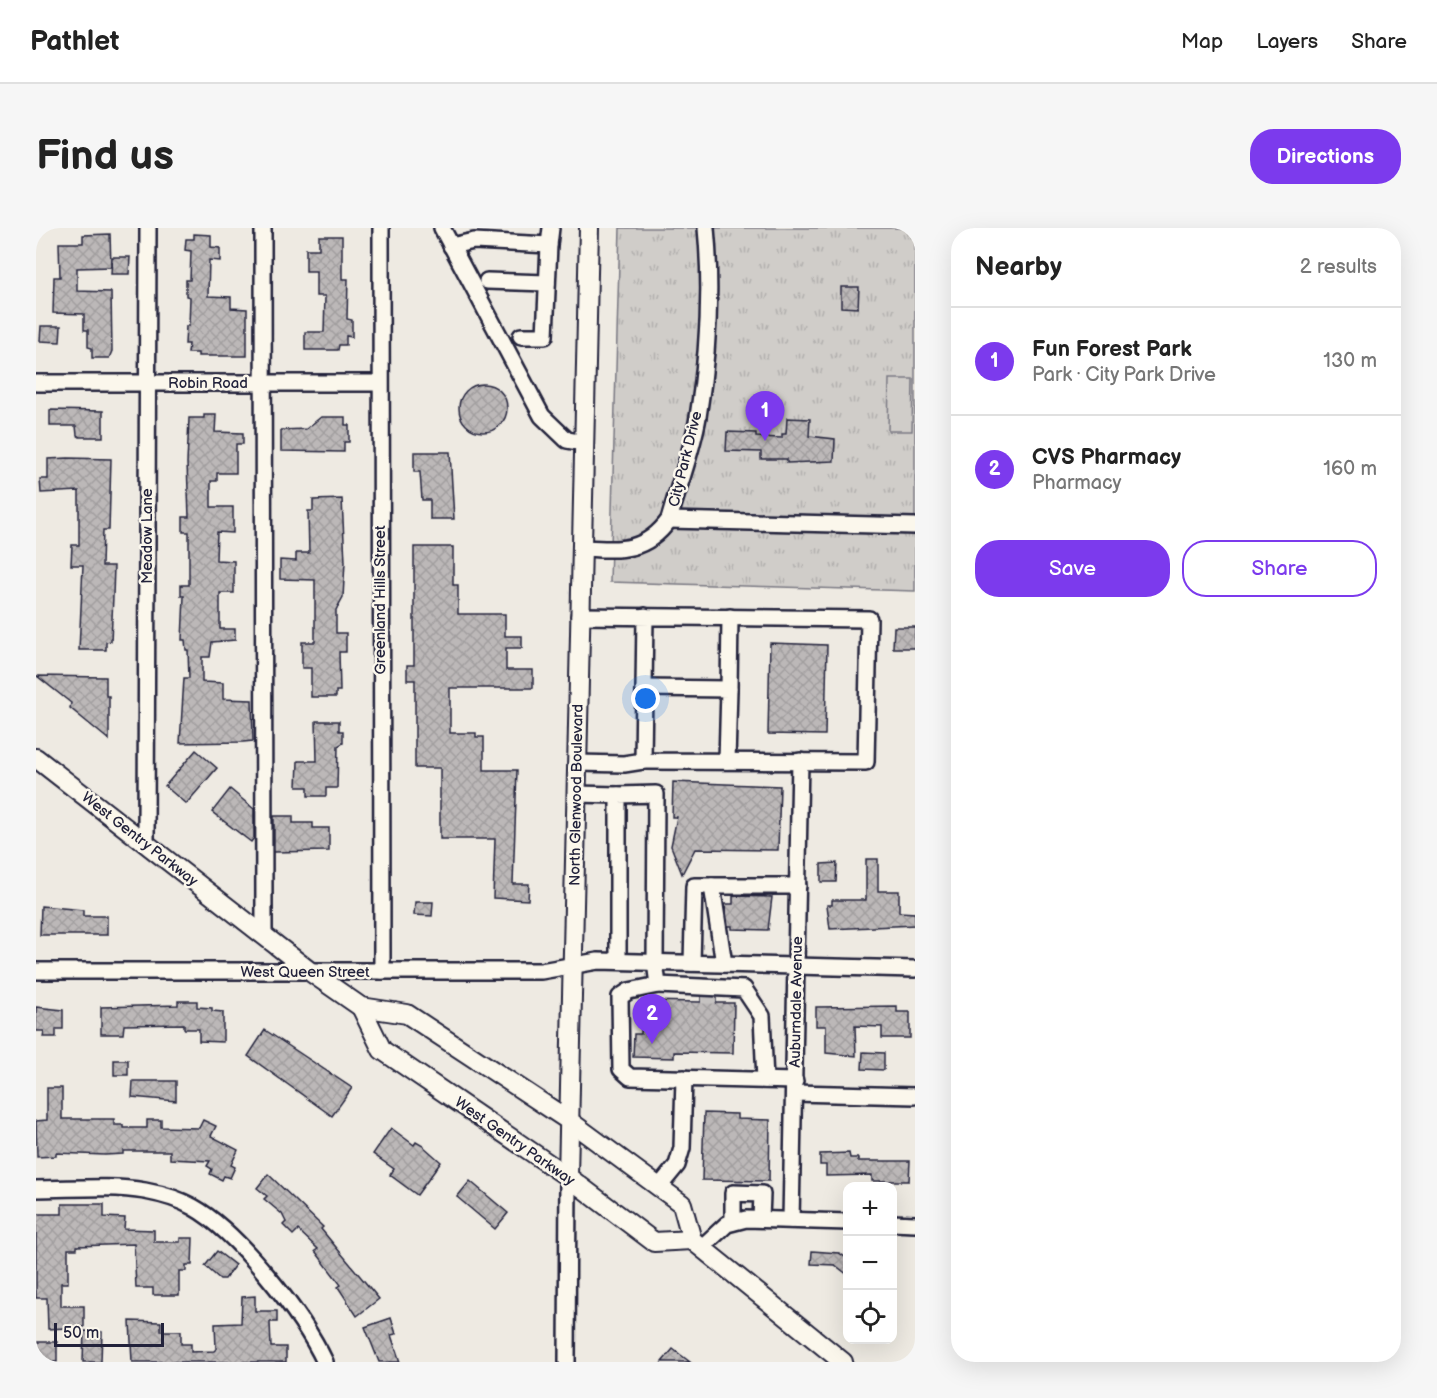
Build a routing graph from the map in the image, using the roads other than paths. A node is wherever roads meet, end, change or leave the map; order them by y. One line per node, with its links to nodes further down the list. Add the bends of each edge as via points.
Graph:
1 (148, 228): 15 (street, Meadow Lane)
2 (263, 228): 16 (street)
3 (381, 228): 17 (street, Greenland Hills Street)
4 (442, 228): 10 (street)
5 (551, 228): 9 (street)
6 (588, 228): 18 (main road, North Glenwood Boulevard)
7 (706, 228): 19 (street, City Park Drive, via 708,321 697,419)
8 (474, 235): 9 (street); 10 (street)
9 (549, 245): 12 (street)
10 (452, 246): 18 (street, via 542,416 567,440)
11 (488, 281): 12 (street)
12 (547, 283): 13 (street, via 545,336)
13 (520, 336)
14 (36, 383): 15 (street, Robin Road)
15 (148, 383): 16 (street, Robin Road); 34 (street, Meadow Lane)
16 (262, 383): 17 (street, Robin Road); 37 (street)
17 (379, 383): 46 (street, Greenland Hills Street)
18 (584, 443): 21 (main road, North Glenwood Boulevard)
19 (669, 520): 20 (street); 21 (street, City Park Drive, via 659,534 639,546 617,550)
20 (915, 526)
21 (581, 548): 22 (main road, North Glenwood Boulevard)
22 (579, 616): 23 (street); 31 (main road, North Glenwood Boulevard)
23 (645, 616): 24 (street); 25 (street)
24 (730, 617): 26 (street); 30 (street, via 869,619 866,762)
25 (644, 688): 26 (street); 28 (street)
26 (729, 689): 29 (street)
27 (36, 758): 34 (main road, West Gentry Parkway)
28 (643, 761): 29 (street); 31 (street)
29 (727, 761): 30 (street)
30 (800, 761): 36 (street, Auburndale Avenue)
31 (577, 763): 32 (main road, North Glenwood Boulevard)
32 (576, 794): 33 (street); 42 (main road, North Glenwood Boulevard)
33 (618, 795): 38 (street); 39 (street, via 656,794)
34 (146, 844): 37 (main road, West Gentry Parkway)
35 (712, 886): 36 (street); 40 (street, via 694,886); 41 (street)
36 (798, 886): 43 (street, Auburndale Avenue)
37 (264, 936): 47 (main road, West Gentry Parkway)
38 (618, 961): 39 (street, West Queen Street); 42 (street, West Queen Street)
39 (655, 962): 40 (street, West Queen Street); 48 (street)
40 (692, 963): 41 (street, West Queen Street)
41 (724, 963): 43 (street, West Queen Street)
42 (573, 965): 46 (street, West Queen Street, via 541,971); 56 (main road, North Glenwood Boulevard)
43 (797, 965): 44 (street, West Queen Street); 54 (street, Auburndale Avenue)
44 (915, 969)
45 (36, 971): 47 (street, West Queen Street)
46 (382, 971): 47 (street, West Queen Street)
47 (312, 973): 51 (main road, West Gentry Parkway)
48 (658, 985): 49 (street); 52 (street, via 629,991 620,997 621,1070 630,1077)
49 (678, 986): 50 (street, via 744,989); 50 (street, via 692,996)
50 (751, 996): 53 (street, via 762,1016)
51 (361, 1007): 56 (main road, West Gentry Parkway, via 407,1014); 57 (main road, West Gentry Parkway, via 382,1050)
52 (684, 1078): 53 (street); 58 (street, via 682,1148 677,1165)
53 (765, 1080): 54 (street)
54 (795, 1087): 55 (street); 61 (street, Auburndale Avenue)
55 (915, 1096)
56 (568, 1120): 57 (main road, North Glenwood Boulevard); 58 (main road, West Gentry Parkway)
57 (568, 1177): 66 (main road, West Gentry Parkway, via 654,1242); 68 (street, North Glenwood Boulevard)
58 (659, 1187): 66 (main road, West Gentry Parkway, via 682,1204)
59 (36, 1189): 67 (street, via 146,1191 194,1207 266,1274 296,1313)
60 (761, 1219): 61 (street); 62 (street); 62 (street, via 762,1194 733,1194)
61 (791, 1220): 63 (street)
62 (733, 1222): 66 (street)
63 (843, 1222)
64 (897, 1223): 65 (street)
65 (915, 1224)
66 (697, 1244): 69 (main road)
67 (325, 1362)
68 (567, 1362)
69 (843, 1362)

